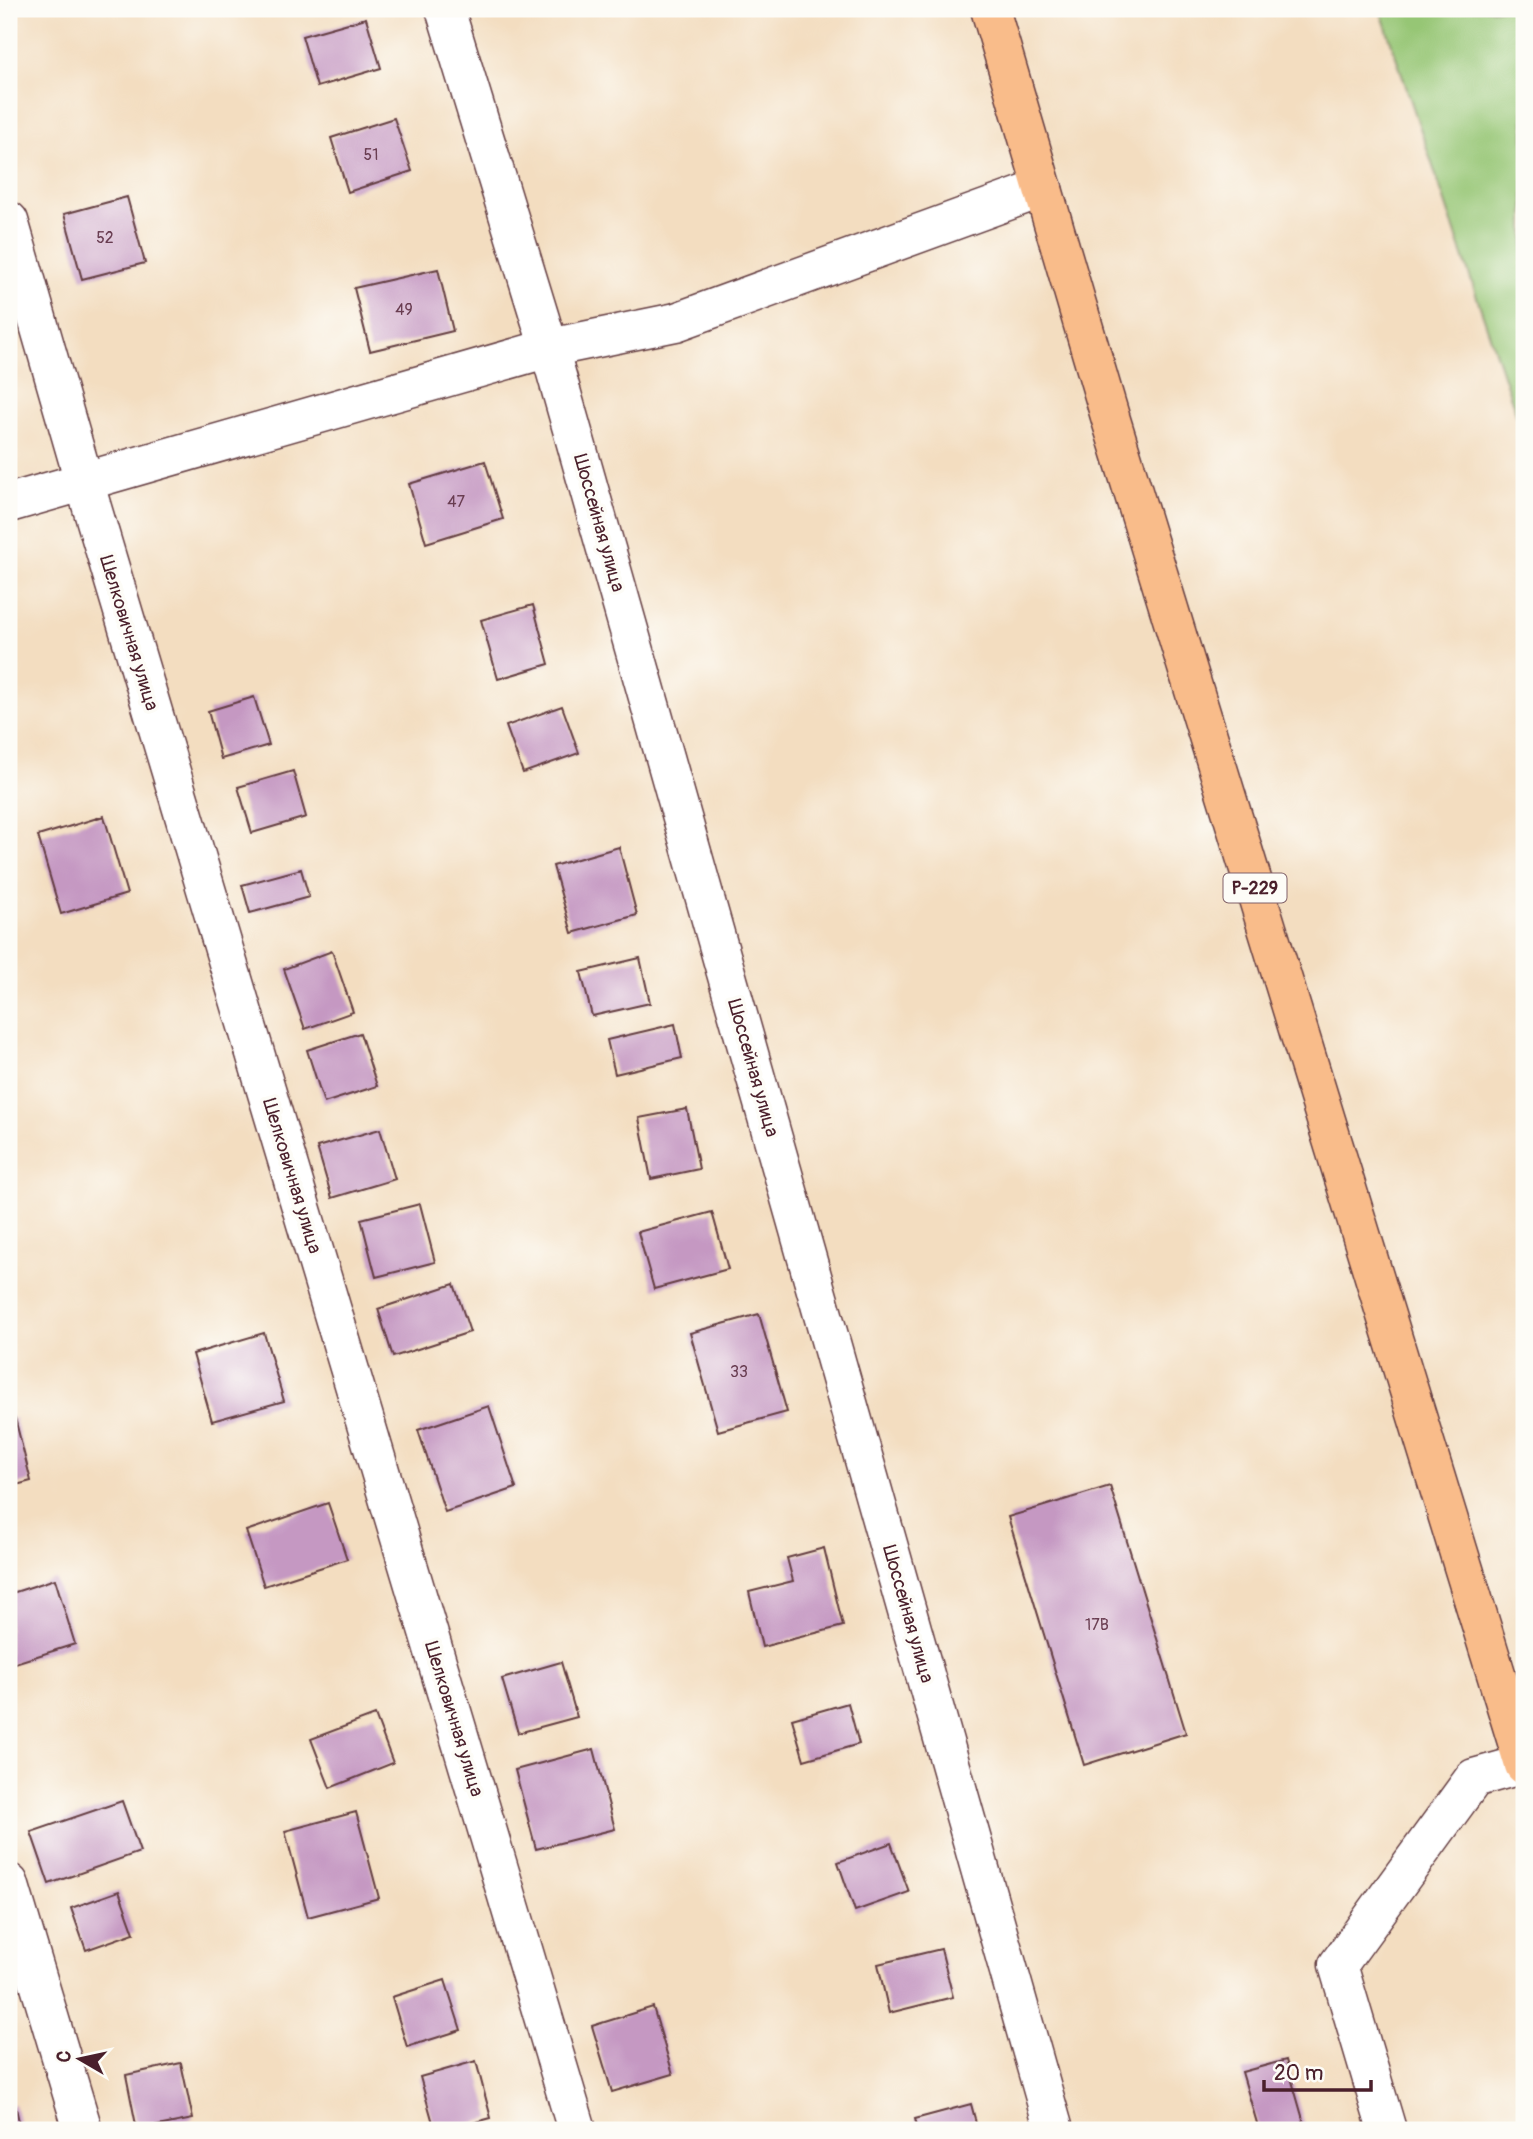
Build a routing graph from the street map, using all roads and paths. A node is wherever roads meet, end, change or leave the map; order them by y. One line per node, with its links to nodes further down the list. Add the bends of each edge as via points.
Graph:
1 (445, 9): 5 (street, Шоссейная улица)
2 (990, 9): 3 (main road, Р-229)
3 (1044, 188): 5 (street, via 676,322); 8 (main road, Р-229)
4 (9, 221): 6 (street, Шелковичная улица)
5 (549, 348): 6 (street); 12 (street, Шоссейная улица)
6 (84, 481): 7 (street); 11 (street, Шелковичная улица)
7 (9, 503)
8 (1524, 1765): 13 (street, via 1474,1777 1338,1965)
9 (9, 1883): 10 (street)
10 (83, 2130)
11 (577, 2130)
12 (1054, 2130)
13 (1387, 2130)

